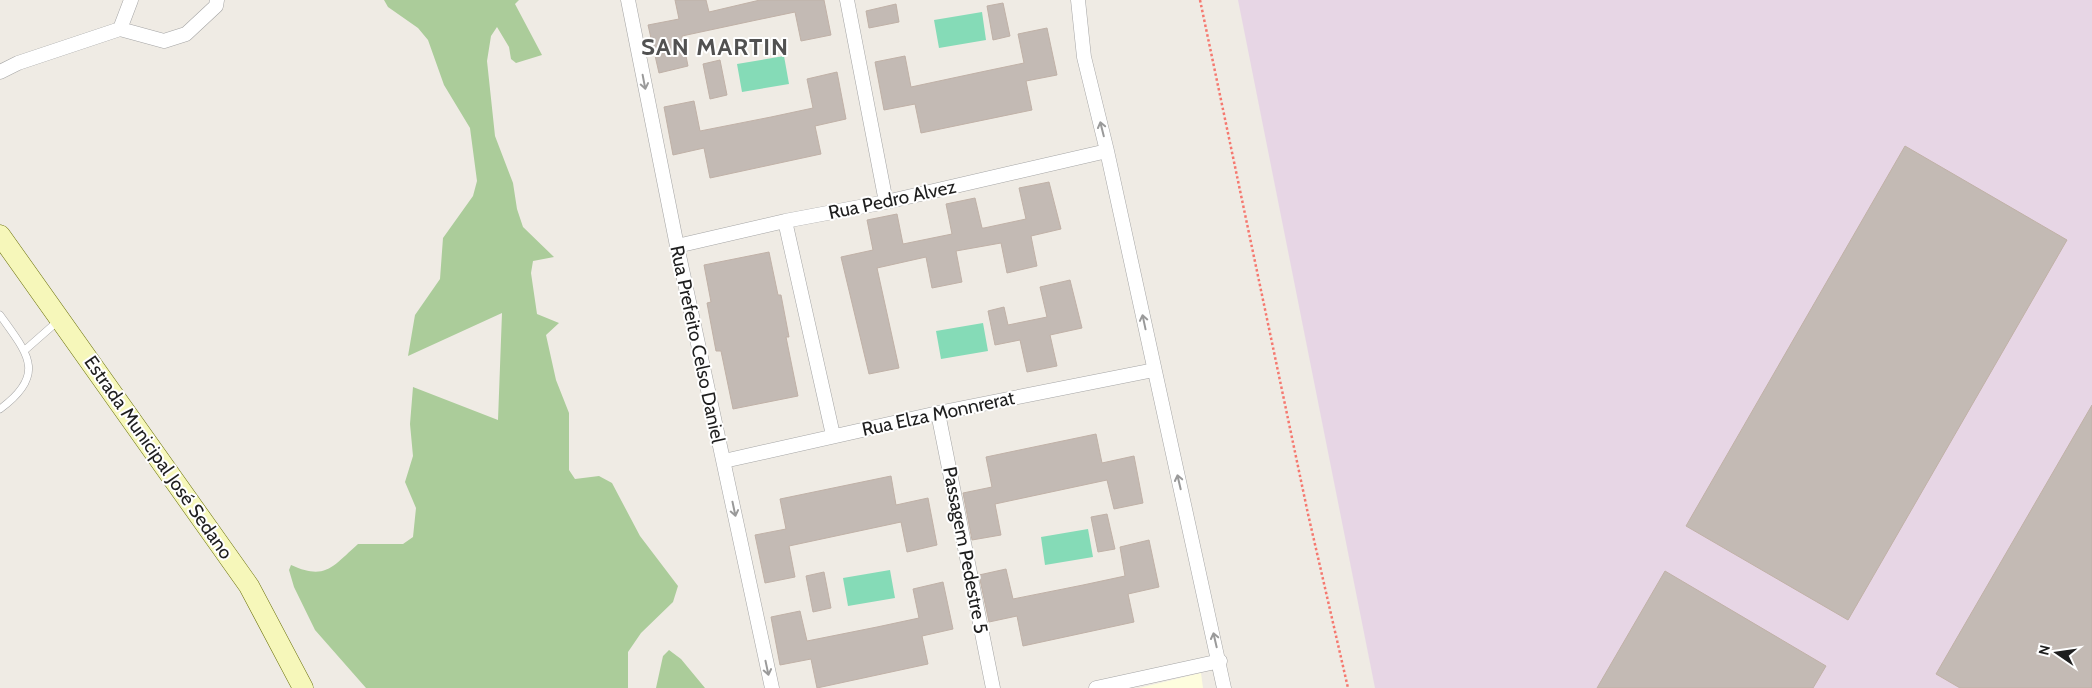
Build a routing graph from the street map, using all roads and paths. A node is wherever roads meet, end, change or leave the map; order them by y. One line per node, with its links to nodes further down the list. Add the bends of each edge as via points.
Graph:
1 (131, 0): 7 (street)
2 (217, 0): 7 (street, via 216,6 186,34 164,42)
3 (628, 0): 13 (street, Rua Prefeito Celso Daniel, one-way to 13)
4 (847, 0): 10 (street)
5 (1078, 0): 9 (street, one-way to 5, via 1084,57)
6 (1200, 0): 28 (path, via 1306,505)
7 (120, 29): 8 (street)
8 (0, 72)
9 (1107, 151): 10 (street, Rua Pedro Alvez); 17 (street, one-way to 9)
10 (886, 202): 11 (street, Rua Pedro Alvez)
11 (785, 221): 13 (street, Rua Pedro Alvez); 20 (street)
12 (0, 235): 15 (street, Estrada Municipal José Sedano)
13 (677, 246): 21 (street, Rua Prefeito Celso Daniel)
14 (0, 315): 16 (lane)
15 (61, 318): 16 (lane); 23 (street, Estrada Municipal José Sedano, via 249,586)
16 (25, 350): 18 (lane, via 30,369 27,382)
17 (1154, 370): 19 (street, Rua Elza Monnrerat); 22 (street, one-way to 17)
18 (0, 409)
19 (938, 412): 20 (street, Rua Elza Monnrerat); 25 (street, Passagem Pedestre 5)
20 (833, 435): 21 (street, Rua Elza Monnrerat)
21 (724, 461): 24 (street, Rua Prefeito Celso Daniel, one-way to 24)
22 (1220, 661): 26 (street); 27 (street)
23 (303, 688)
24 (772, 688)
25 (993, 688)
26 (1099, 688)
27 (1224, 688)
28 (1348, 688)

